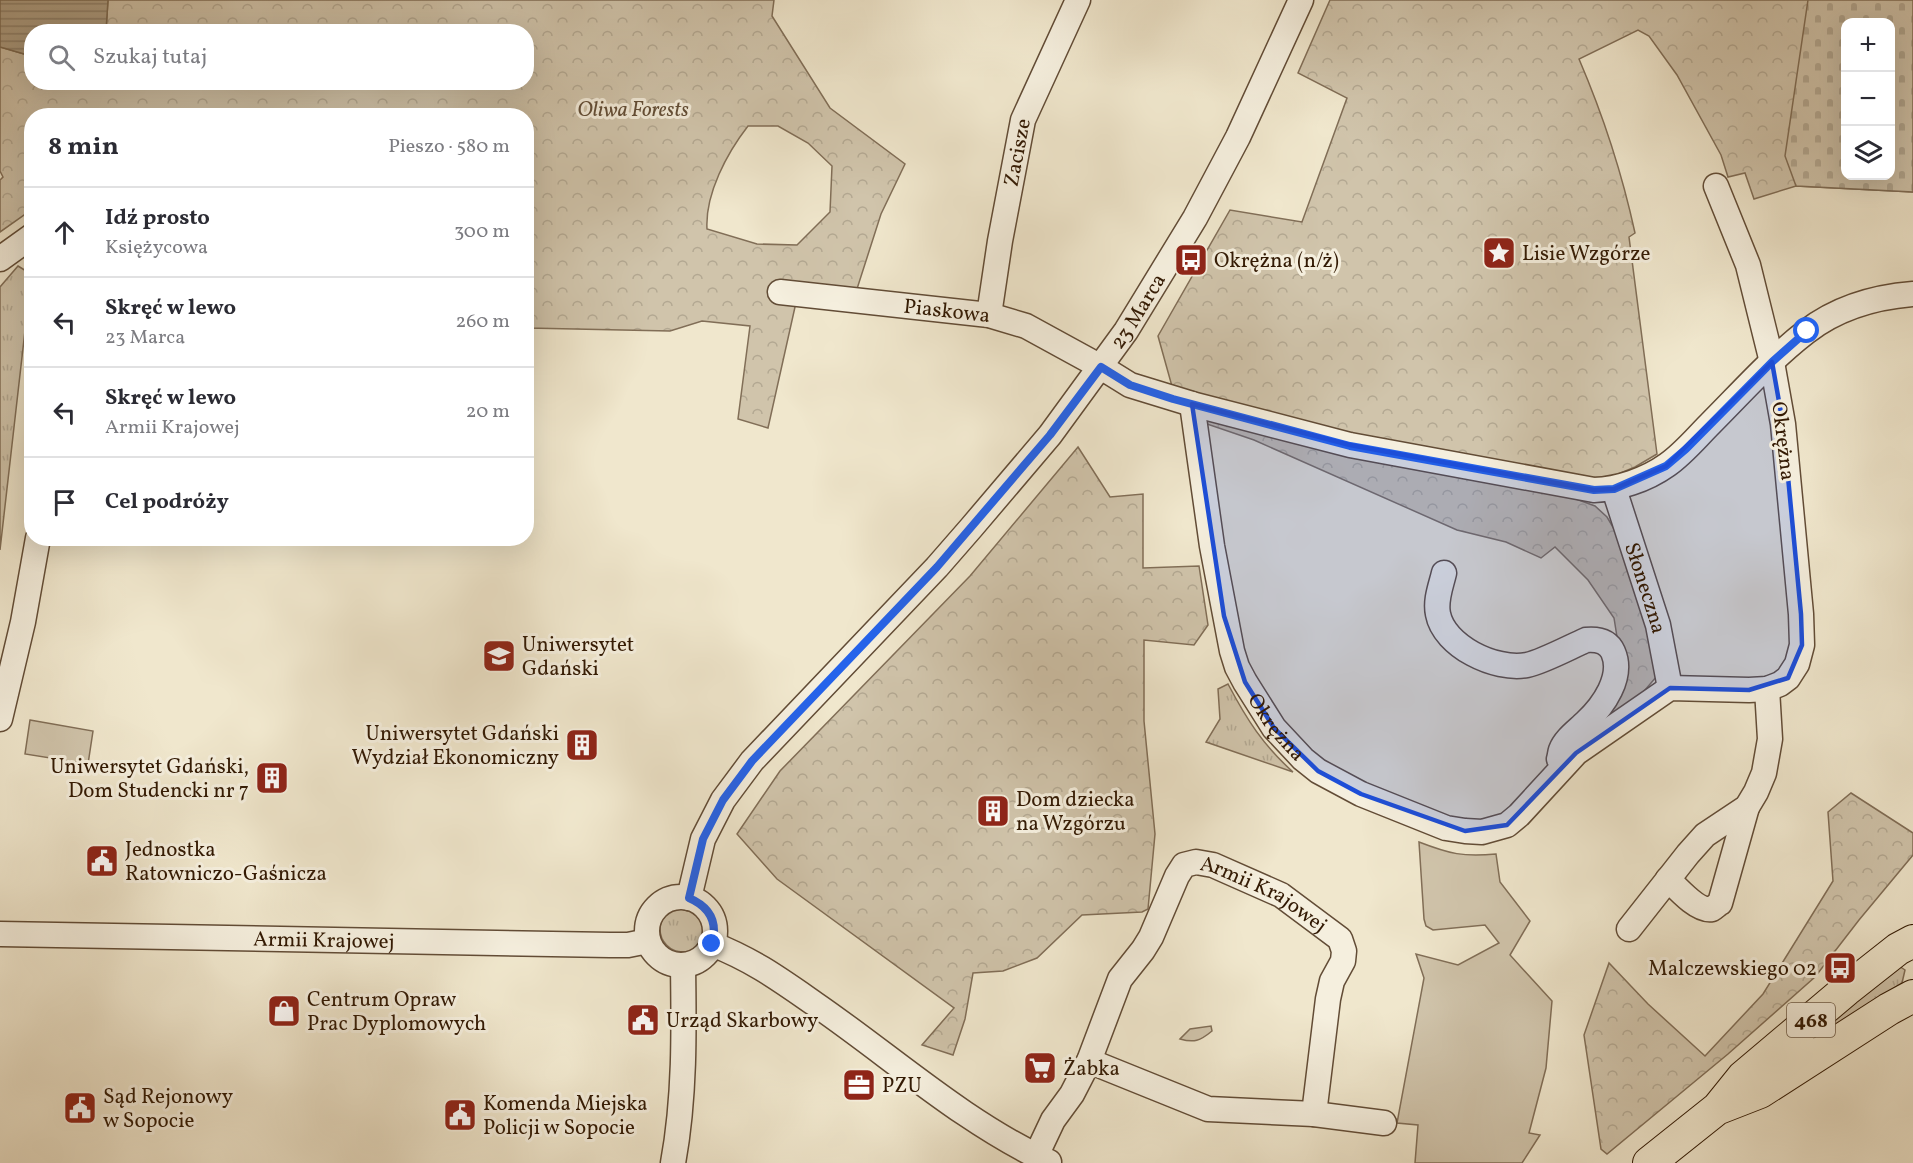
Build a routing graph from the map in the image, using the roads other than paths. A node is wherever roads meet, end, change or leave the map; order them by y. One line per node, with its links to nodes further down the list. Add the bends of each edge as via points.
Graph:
1 (1078, 0): 8 (street, Zacisze, via 1023,120)
2 (1301, 0): 10 (street, 23 Marca, via 1238,137 1195,218)
3 (1716, 186): 9 (street, Okrężna, via 1748,265)
4 (24, 242): 5 (street)
5 (0, 259)
6 (780, 292): 8 (street, Piaskowa)
7 (1913, 294): 9 (street, via 1889,296 1833,315 1807,331)
8 (989, 315): 10 (street, Piaskowa, via 1026,326)
9 (1772, 362): 12 (street, via 1666,466); 16 (street, Okrężna, via 1783,424 1802,645 1788,678)
10 (1101, 367): 11 (street, Piaskowa, via 1130,385); 21 (street, 23 Marca, via 1050,435 944,560 752,761 723,800 703,839)
11 (1192, 404): 12 (street, Piaskowa, via 1350,446 1594,490); 18 (street, Okrężna, via 1212,546 1237,667 1274,728 1303,759 1361,794 1446,828 1482,832 1507,825)
12 (1614, 489): 15 (street, Słoneczna, via 1658,625)
13 (37, 546): 17 (street)
14 (1444, 573): 18 (street, Okrężna, via 1438,600 1442,625 1475,656 1527,665 1586,640 1596,639 1611,648 1616,669 1613,684 1596,711 1561,749)
15 (1670, 688): 16 (street); 18 (street, Okrężna, via 1576,753)
16 (1767, 689): 19 (street, via 1768,758 1762,780)
17 (0, 719)
18 (1559, 770)
19 (1747, 807): 20 (street, via 1705,835); 20 (street, via 1720,903 1713,909 1694,903)
20 (1668, 879): 22 (street)
21 (689, 898): 24 (street, via 669,899 660,904 648,921); 26 (street, via 700,903 713,921)
22 (1629, 929)
23 (0, 934): 24 (street, Armii Krajowej, via 610,945)
24 (648, 941): 27 (street, via 658,956)
25 (1913, 941): 30 (main road, 468, via 1863,976 1743,1077)
26 (712, 944): 27 (street, via 700,959); 33 (street, Armii Krajowej, via 762,967 966,1115)
27 (682, 965): 34 (street, via 683,1077)
28 (1913, 996): 30 (main road, 468, via 1760,1092)
29 (1089, 1061): 31 (street, via 1208,1109); 31 (street, Armii Krajowej, via 1120,979 1151,937 1177,876 1184,865 1213,865 1281,895 1340,939 1343,961 1328,999); 33 (street, Armii Krajowej, via 1053,1120)
30 (1718, 1108): 35 (main road, 468)
31 (1314, 1114): 32 (street)
32 (1384, 1124)
33 (1043, 1160)
34 (673, 1163)
35 (1649, 1163)

